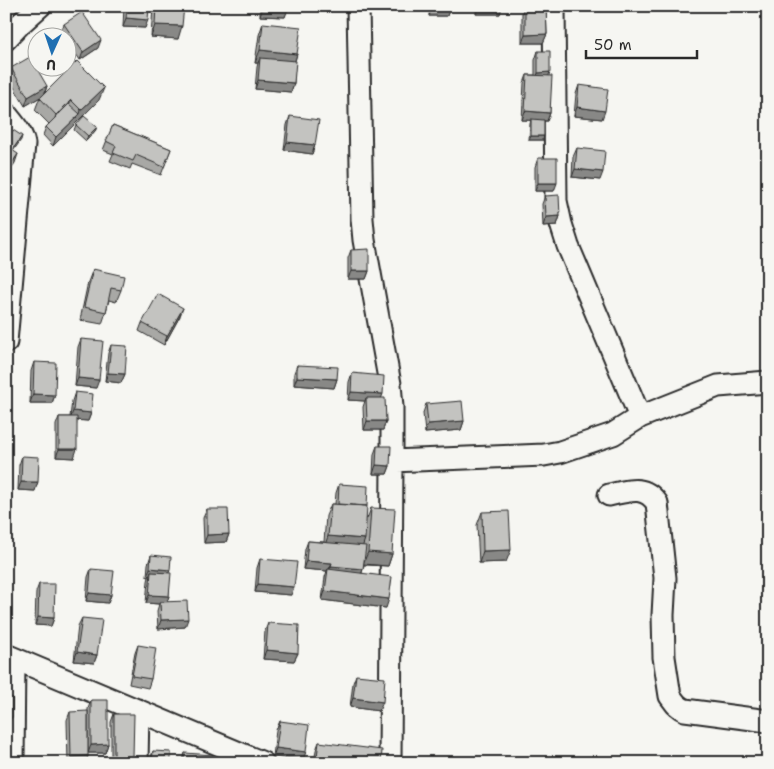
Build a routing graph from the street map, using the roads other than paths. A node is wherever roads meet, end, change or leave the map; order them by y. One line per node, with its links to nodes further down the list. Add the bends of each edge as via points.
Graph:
1 (40, 6): 4 (street)
2 (358, 6): 9 (street, via 362,220 390,384)
3 (554, 6): 8 (street, via 556,201 568,246)
4 (6, 39)
5 (6, 114): 6 (street, via 23,137 24,144)
6 (6, 342)
7 (768, 382): 8 (street, via 718,386)
8 (640, 416): 9 (street, via 613,434 544,455)
9 (392, 461): 17 (street)
10 (609, 495): 13 (street, via 635,489 651,494 657,503 664,578 664,657 670,696 685,710)
11 (10, 657): 12 (street); 14 (street)
12 (138, 710): 15 (street); 16 (street)
13 (768, 721)
14 (13, 763)
15 (137, 763)
16 (263, 763)
17 (390, 763)

